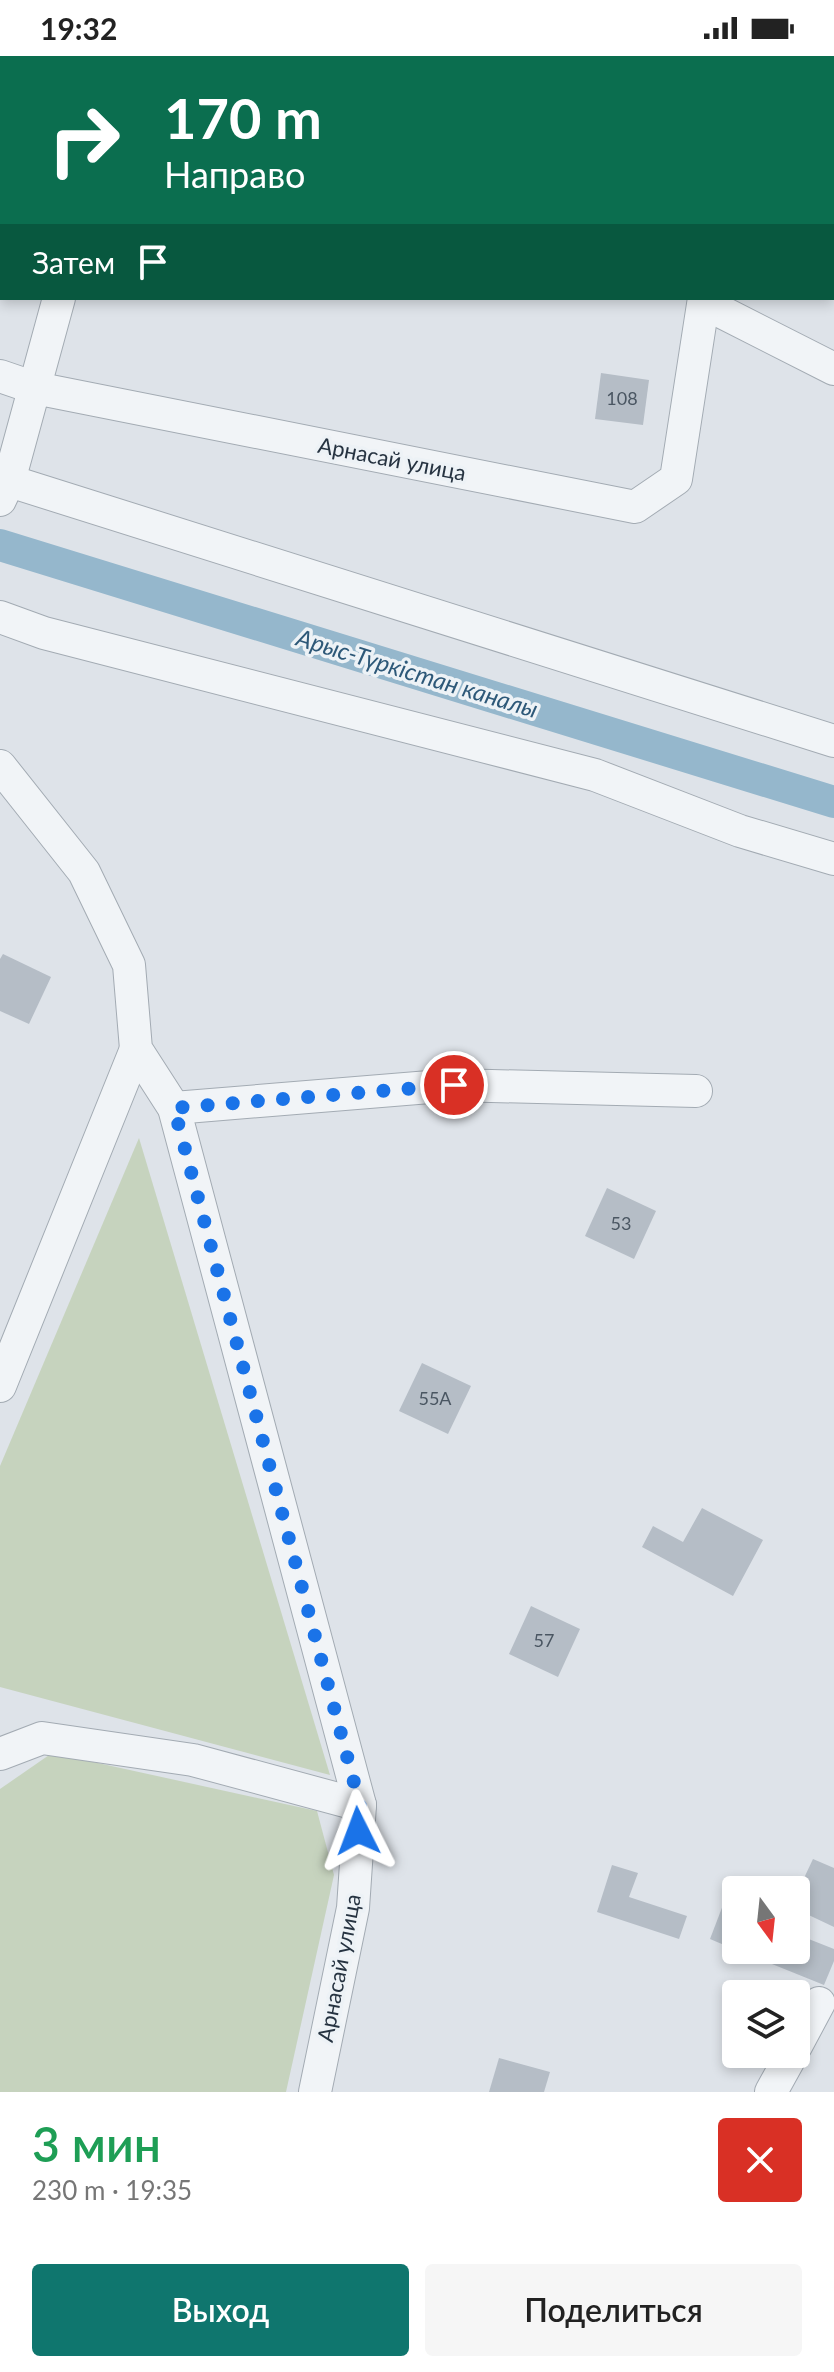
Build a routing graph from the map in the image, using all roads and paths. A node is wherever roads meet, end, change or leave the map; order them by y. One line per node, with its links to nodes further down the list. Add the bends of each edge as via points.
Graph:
1 (58, 300): 5 (street)
2 (704, 300): 3 (street); 5 (street, Арнасай улица, via 676,479 635,507)
3 (834, 369)
4 (0, 376): 5 (street, Арнасай улица)
5 (35, 388): 6 (street)
6 (3, 487): 8 (street)
7 (0, 617): 10 (street, via 44,633 595,775 740,831)
8 (834, 741)
9 (0, 766): 11 (street, Арнасай улица, via 84,872 129,965)
10 (834, 859)
11 (136, 1049): 13 (street, Арнасай улица); 14 (street)
12 (696, 1091): 13 (street, via 454,1085)
13 (174, 1108): 16 (street, Арнасай улица)
14 (0, 1386)
15 (0, 1754): 16 (street, via 42,1738 193,1760)
16 (360, 1805): 20 (street, Арнасай улица, via 353,1908)
17 (819, 2003): 18 (street)
18 (810, 2020)
19 (784, 2068): 21 (street)
20 (315, 2092)
21 (771, 2092)

